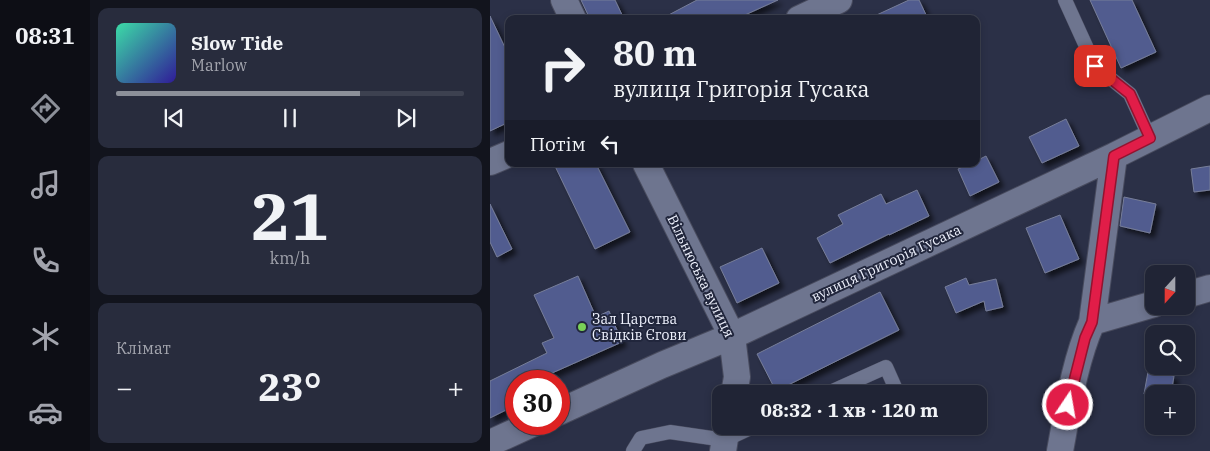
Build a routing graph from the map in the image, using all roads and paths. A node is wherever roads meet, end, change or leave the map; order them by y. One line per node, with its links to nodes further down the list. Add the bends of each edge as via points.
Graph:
1 (564, 0): 4 (street)
2 (839, 0): 5 (street)
3 (1065, 0): 7 (lane, via 1095,66 1130,94)
4 (572, 15)
5 (807, 15)
6 (1210, 108): 7 (street, вулиця Григорія Гусака)
7 (1150, 138): 9 (street, вулиця Григорія Гусака)
8 (505, 156): 10 (street)
9 (1114, 156): 15 (street); 16 (street, вулиця Григорія Гусака)
10 (490, 162)
11 (648, 167): 16 (street, Вільнюська вулиця)
12 (1210, 288): 13 (street)
13 (1195, 292)
14 (1145, 307): 15 (street)
15 (1092, 322): 25 (street, via 1071,390)
16 (732, 336): 17 (street, Вільнюська вулиця); 20 (street, вулиця Григорія Гусака)
17 (736, 385)
18 (846, 385): 19 (lane, via 886,367)
19 (894, 385)
20 (570, 407)
21 (508, 435): 23 (street)
22 (725, 439): 24 (lane, via 670,432 642,438)
23 (490, 443)
24 (633, 451)
25 (1060, 451)

